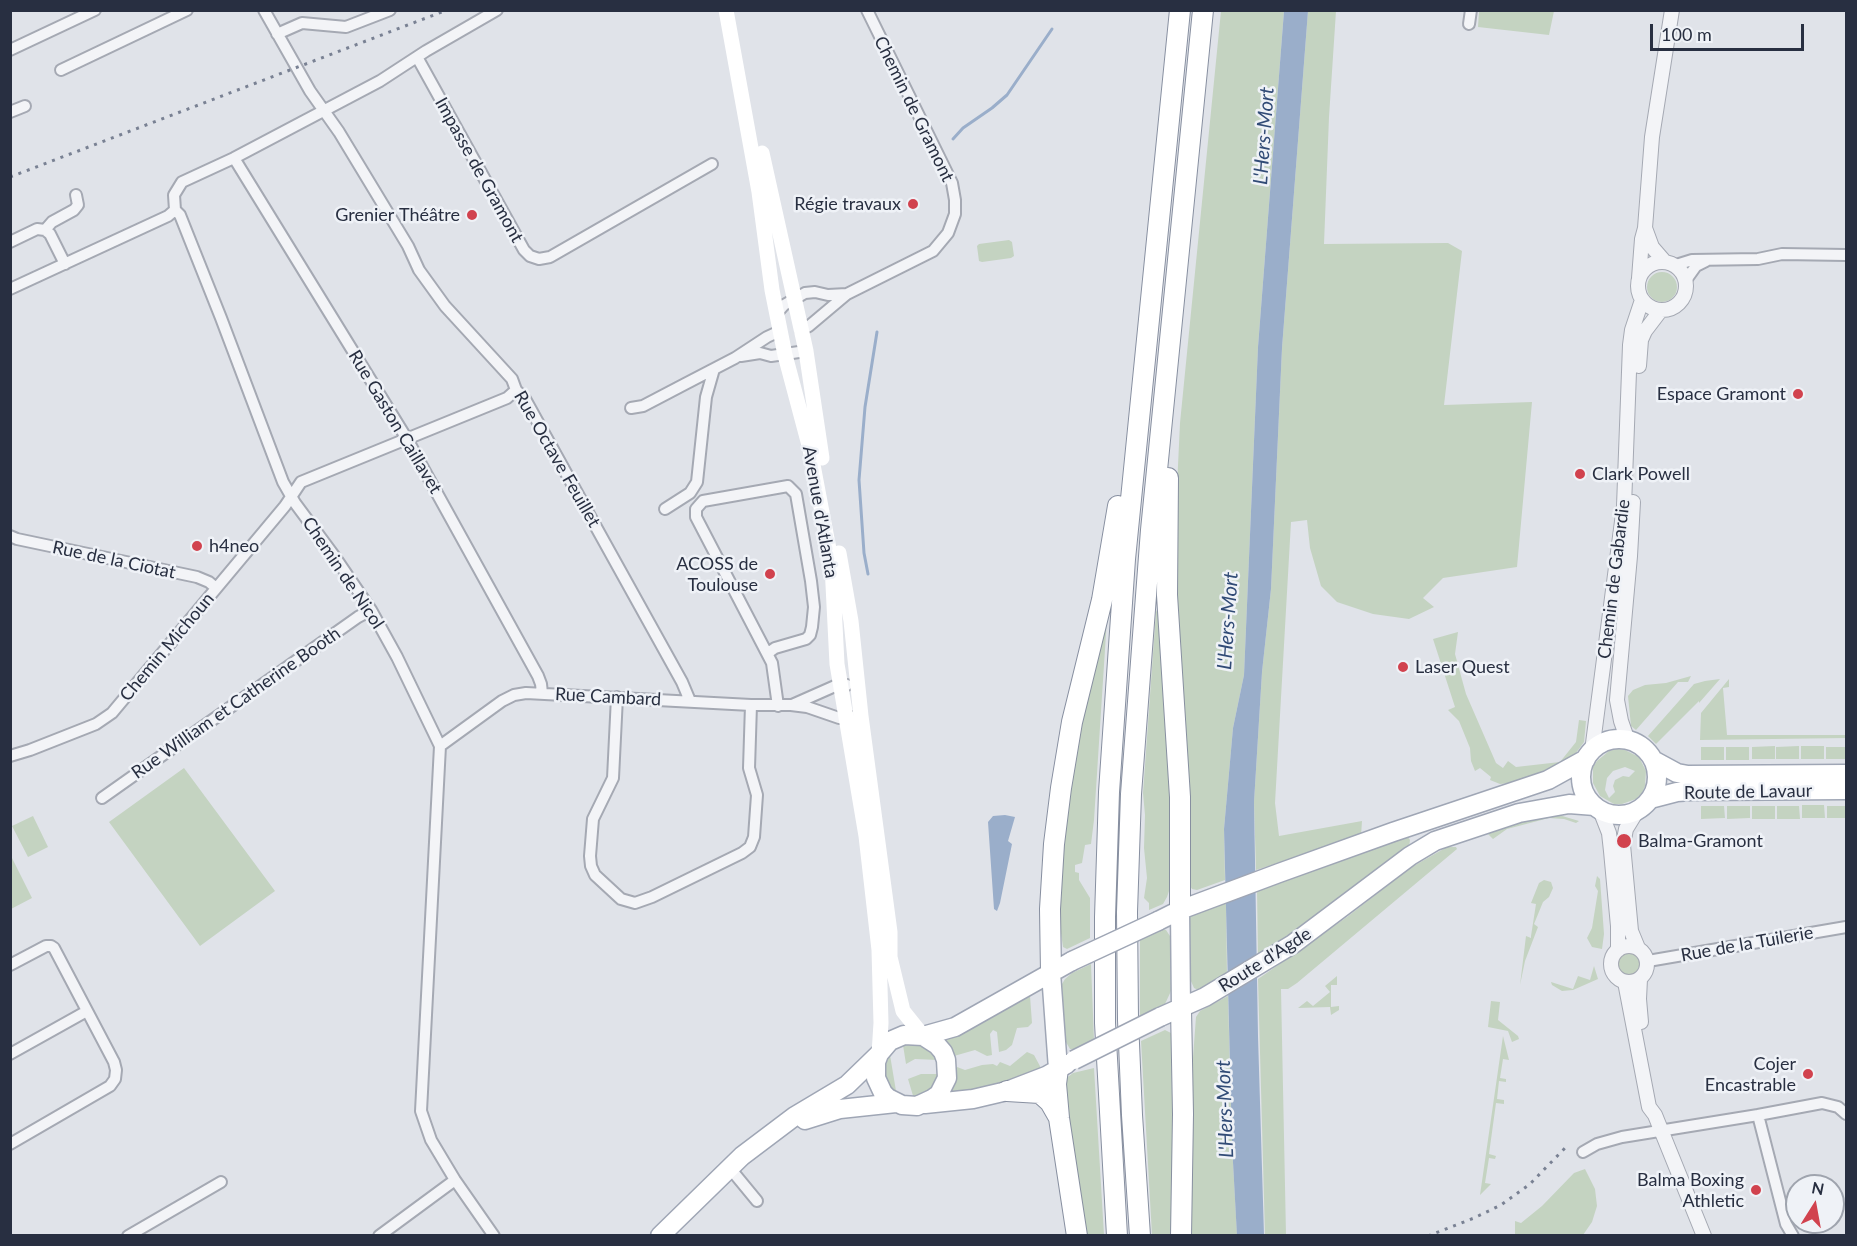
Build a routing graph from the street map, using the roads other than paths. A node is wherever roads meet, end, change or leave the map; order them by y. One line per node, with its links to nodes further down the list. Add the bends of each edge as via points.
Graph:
1 (95, 10): 15 (street)
2 (187, 10): 17 (street)
3 (264, 10): 14 (street)
4 (390, 10): 14 (street, via 346,27 302,22)
5 (497, 10): 16 (street)
6 (726, 10): 39 (main road, Avenue d'Atlanta)
7 (735, 10): 36 (main road, Avenue d'Atlanta, via 761,150)
8 (867, 10): 35 (street, Chemin de Gramont, via 952,183 956,200 948,233 933,251)
9 (1180, 10): 50 (highway)
10 (1203, 10): 42 (highway)
11 (1471, 10): 13 (street)
12 (1672, 10): 25 (street, via 1652,137)
13 (1469, 24)
14 (277, 34): 19 (street)
15 (10, 50)
16 (417, 57): 19 (street); 22 (street, Impasse de Gramont, via 530,256 550,257)
17 (61, 70)
18 (25, 106): 20 (street)
19 (324, 110): 21 (street); 47 (street, Rue Octave Feuillet, via 419,270 445,306 512,379)
20 (10, 112)
21 (234, 158): 24 (street, via 182,182 174,195); 49 (street, Rue Gaston Caillavet)
22 (712, 164)
23 (76, 195): 26 (street, via 78,205 74,210)
24 (175, 210): 31 (street); 51 (street, Chemin de Nicol)
25 (1645, 228): 30 (street, via 1652,247); 32 (street)
26 (45, 230): 27 (street, via 37,229); 31 (street)
27 (10, 242)
28 (1846, 255): 29 (street)
29 (1715, 259): 30 (street); 33 (street, via 1696,266)
30 (1670, 263): 32 (street, via 1652,264); 33 (street)
31 (65, 264): 34 (street)
32 (1639, 278): 37 (street)
33 (1686, 280): 38 (street, via 1682,300)
34 (10, 289)
35 (847, 294): 36 (street, Chemin de Gramont, via 815,292); 40 (street, Chemin de Gramont)
36 (795, 298): 39 (street); 40 (main road, Avenue d'Atlanta)
37 (1642, 300): 38 (street); 69 (street, Chemin de Gabardie, via 1630,345 1624,506)
38 (1661, 310): 67 (street, Chemin de Gabardie, via 1645,331 1640,351 1630,550 1617,700)
39 (777, 313): 41 (main road, Avenue d'Atlanta)
40 (801, 330): 41 (main road); 43 (main road, Avenue d'Atlanta)
41 (780, 331): 44 (main road, Avenue d'Atlanta); 45 (street)
42 (1170, 339): 77 (highway, via 1167,594 1180,797); 113 (highway, via 1144,611 1129,849 1128,1032)
43 (806, 351): 44 (street); 57 (main road, Avenue d'Atlanta)
44 (785, 355): 45 (street, via 752,353); 58 (main road, Avenue d'Atlanta, via 810,449 832,566)
45 (735, 358): 46 (street)
46 (714, 369): 48 (street); 52 (street, via 706,397 697,482 690,493)
47 (516, 390): 49 (street, Chemin Michoun, via 507,398); 61 (street, Rue Octave Feuillet, via 530,406)
48 (632, 408)
49 (407, 439): 51 (street, Chemin Michoun, via 301,482); 59 (street, Rue Gaston Caillavet, via 538,675)
50 (1133, 482): 83 (highway, via 1120,495 1104,590 1072,722 1054,844); 112 (highway, via 1113,720 1105,907 1106,1047)
51 (291, 495): 54 (street, Chemin Michoun); 55 (street, Chemin de Nicol)
52 (665, 509)
53 (10, 536): 54 (street, Rue de la Ciotat, via 196,577)
54 (216, 588): 70 (street, Chemin Michoun, via 112,713 64,738)
55 (371, 610): 68 (street, Chemin de Nicol); 74 (street, Rue William et Catherine Booth)
56 (768, 653): 56 (street, via 696,517 696,509 703,501 788,486 796,494 811,581 812,627 806,639); 64 (street)
57 (859, 684): 58 (street, Rue Cambard); 65 (main road, Avenue d'Atlanta)
58 (840, 685): 63 (street, Rue Cambard); 66 (main road, Avenue d'Atlanta)
59 (542, 693): 60 (street, Rue Cambard); 68 (street, Rue Cambard, via 508,698)
60 (617, 698): 61 (street, Rue Cambard); 62 (street, via 613,778 593,819 590,856 595,875 621,899 635,903 750,847 757,795 749,768)
61 (690, 701): 62 (street, Rue Cambard)
62 (751, 705): 64 (street, Rue Cambard)
63 (791, 705): 64 (street, Rue Cambard); 66 (street, Rue Cambard)
64 (778, 706)
65 (861, 716): 66 (street, Rue Cambard); 88 (main road, Avenue d'Atlanta, via 891,957 903,1011)
66 (845, 718): 90 (main road, Avenue d'Atlanta, via 866,836 879,950)
67 (1628, 741): 69 (main road, via 1605,743); 71 (main road, via 1640,746)
68 (440, 746): 104 (street, Chemin de Nicol, via 421,1111 429,1136)
69 (1589, 755): 76 (main road, via 1582,784); 77 (main road, via 1548,780)
70 (10, 756)
71 (1653, 760): 72 (main road, Route de Lavaur, via 1688,775); 75 (main road, via 1657,781)
72 (1846, 774)
73 (1846, 790): 75 (main road, Route de Lavaur, via 1684,792)
74 (102, 798)
75 (1643, 805): 76 (main road, via 1624,815); 79 (street, via 1626,829 1623,845 1631,931)
76 (1597, 808): 80 (street, via 1609,833); 86 (main road, Route d'Agde, via 1569,804 1519,813 1435,841 1293,944)
77 (1180, 910): 83 (main road, bridge); 86 (main road)
78 (1846, 927): 81 (street, Rue de la Tuilerie)
79 (1638, 948): 80 (street); 81 (street)
80 (1618, 950): 85 (street, via 1612,959 1612,969)
81 (1648, 961): 84 (street, via 1647,971)
82 (10, 965): 87 (street, via 51,946)
83 (1051, 973): 88 (main road, via 955,1027); 91 (main road)
84 (1640, 979): 85 (street); 96 (street, via 1640,1013)
85 (1625, 982): 96 (street, via 1644,1089)
86 (1181, 1008): 91 (main road, Route d'Agde, bridge); 114 (highway)
87 (87, 1011): 89 (street); 101 (street, via 114,1062 115,1079 110,1086)
88 (923, 1036): 90 (main road, via 895,1038); 94 (main road, via 938,1045 948,1069 939,1094)
89 (10, 1054)
90 (879, 1054): 93 (main road, via 876,1078 883,1093); 100 (main road, via 847,1086)
91 (1066, 1064): 92 (main road, Route d'Agde); 98 (highway, via 1056,1084)
92 (1007, 1090): 94 (main road, Route d'Agde, via 973,1099); 98 (highway, via 1040,1093)
93 (896, 1103): 94 (main road); 100 (main road, via 830,1112)
94 (925, 1104)
95 (1846, 1114): 97 (street, via 1838,1107 1822,1103)
96 (1655, 1115): 99 (street)
97 (1758, 1115): 99 (street); 116 (street, via 1786,1224)
98 (1059, 1118): 111 (highway)
99 (1662, 1131): 102 (street, via 1608,1141); 115 (street)
100 (772, 1132): 103 (main road)
101 (10, 1144)
102 (1583, 1152)
103 (729, 1167): 106 (street); 110 (main road)
104 (455, 1180): 108 (street); 109 (street, Chemin de Nicol)
105 (221, 1182): 107 (street)
106 (757, 1201)
107 (128, 1236)
108 (379, 1236)
109 (494, 1236)
110 (660, 1236)
111 (1077, 1236)
112 (1118, 1236)
113 (1140, 1236)
114 (1181, 1236)
115 (1704, 1236)
116 (1793, 1236)

